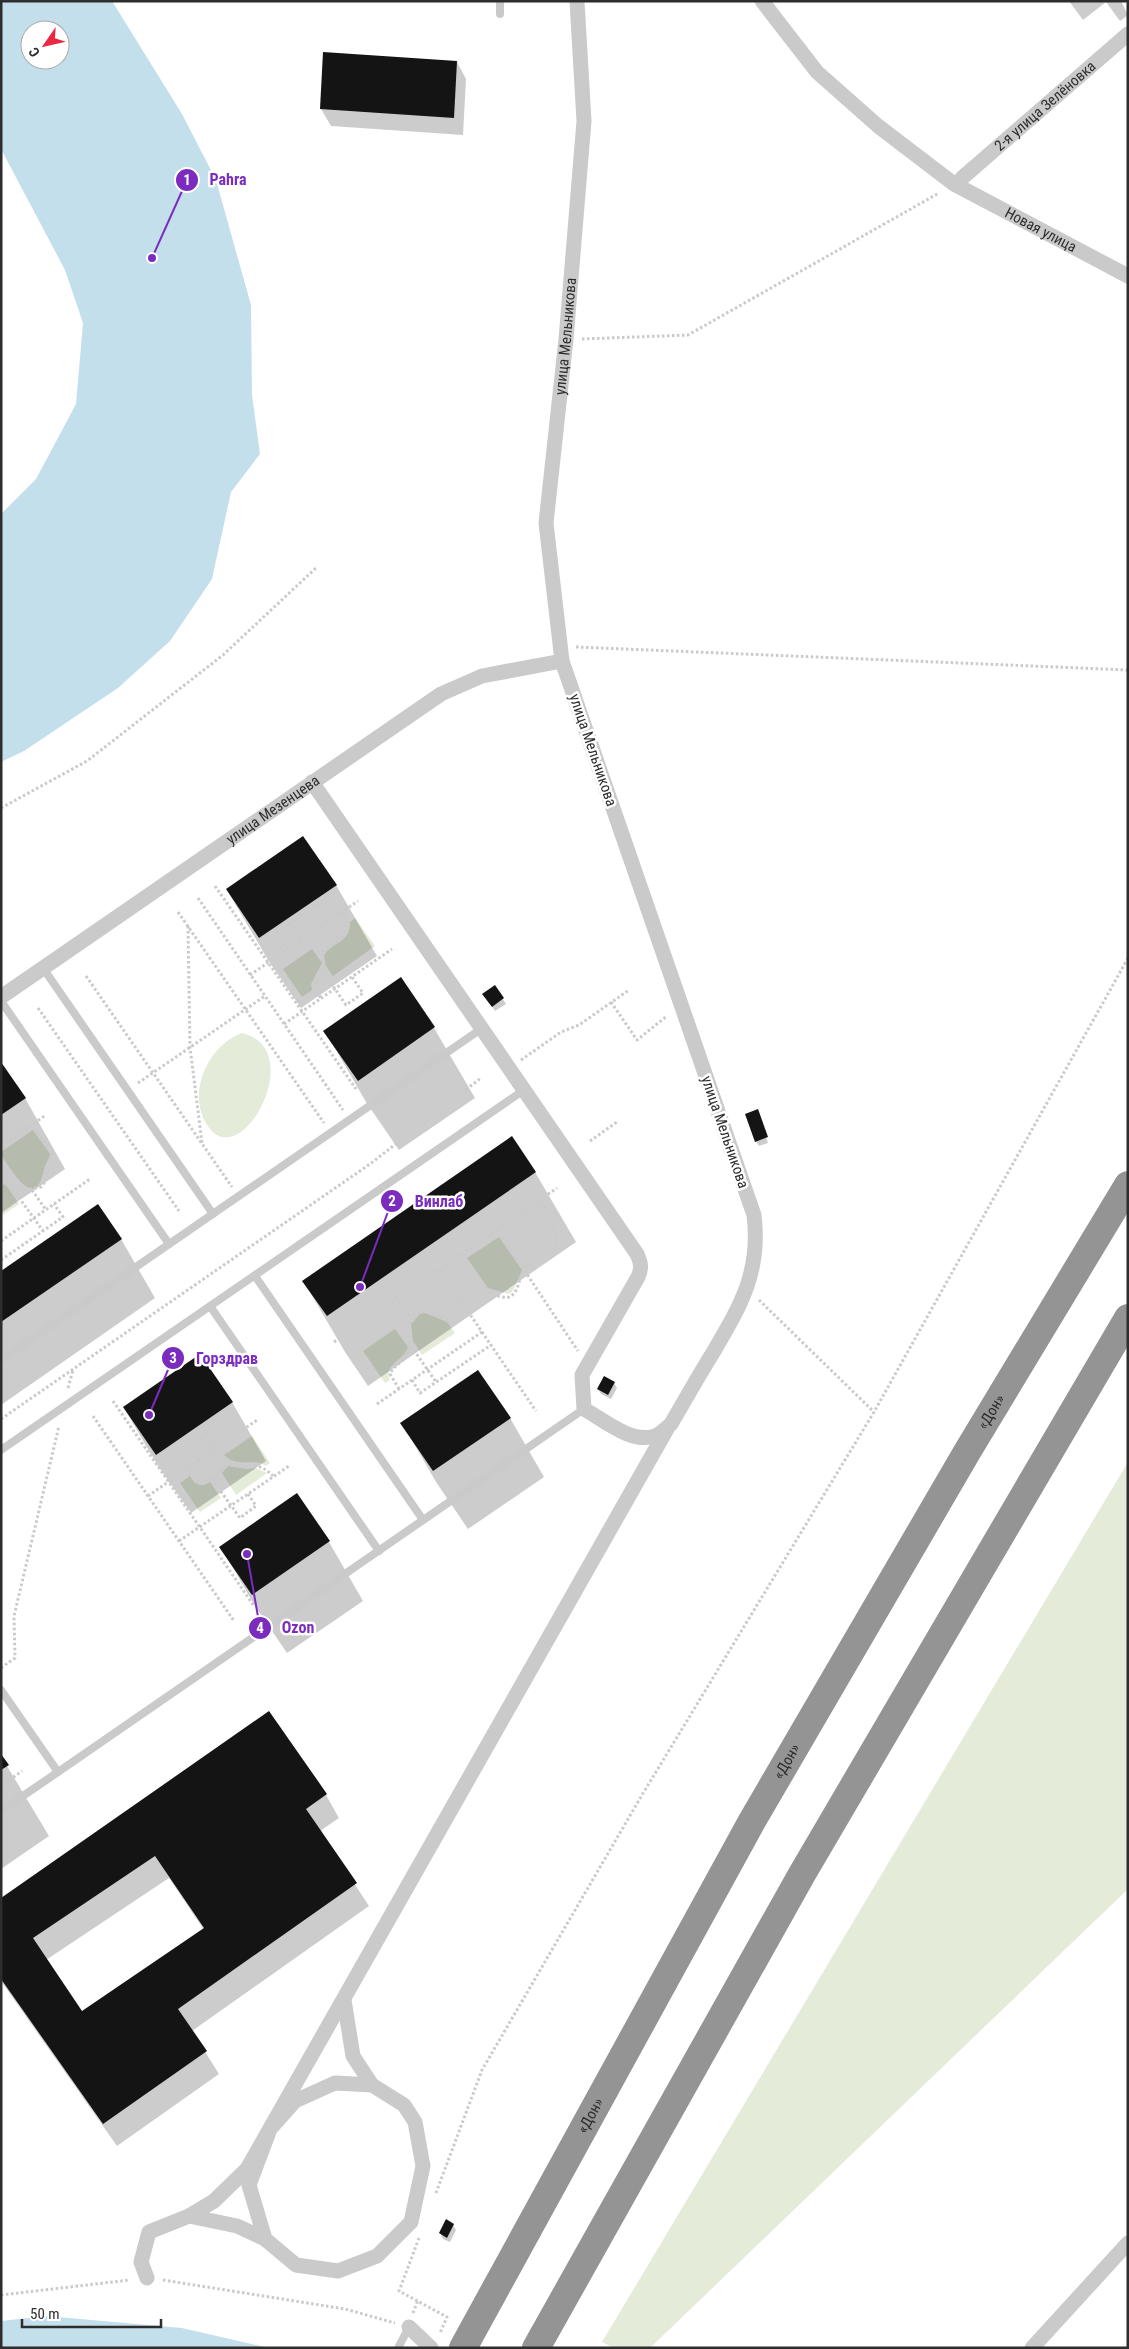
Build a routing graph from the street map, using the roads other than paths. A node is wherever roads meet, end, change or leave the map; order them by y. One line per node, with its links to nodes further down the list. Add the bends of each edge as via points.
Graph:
1 (500, 1): 4 (lane)
2 (577, 1): 8 (street, улица Мельникова, via 584,121 566,339 546,523)
3 (762, 1): 6 (street, Новая улица, via 817,72 878,126)
4 (500, 14)
5 (1128, 34): 6 (street, 2-я улица Зелёновка)
6 (958, 181): 7 (street, Новая улица)
7 (1128, 276)
8 (562, 661): 9 (street, улица Мезенцева, via 482,676 462,683); 23 (street, улица Мельникова, via 754,1216 757,1239 748,1289)
9 (312, 782): 10 (street, улица Мезенцева); 13 (street)
10 (43, 968): 11 (street, улица Мезенцева); 16 (lane)
11 (1, 997)
12 (1, 1001): 17 (lane)
13 (481, 1029): 14 (street); 16 (lane)
14 (524, 1090): 18 (lane); 22 (street, via 640,1262 638,1277 582,1375)
15 (1128, 1185): 38 (highway, «Дон», via 967,1452 752,1821)
16 (213, 1214): 17 (lane)
17 (169, 1244): 21 (lane)
18 (255, 1276): 19 (lane); 25 (lane)
19 (210, 1306): 24 (lane); 26 (lane)
20 (1128, 1318): 41 (highway, via 807,1865)
21 (1, 1360)
22 (584, 1409): 23 (street, улица Мельникова, via 642,1439 658,1436); 25 (lane)
23 (670, 1424): 30 (street)
24 (1, 1450)
25 (423, 1520): 26 (lane)
26 (379, 1551): 28 (lane)
27 (1, 1690): 28 (lane)
28 (58, 1772): 29 (lane)
29 (1, 1811)
30 (344, 2000): 31 (street, via 352,2056); 32 (street)
31 (372, 2086): 32 (street, via 335,2083 295,2101); 34 (street, via 404,2105 415,2122 423,2166 411,2222 377,2256 338,2271 296,2265)
32 (270, 2129): 33 (street, via 248,2169 214,2201); 34 (street, via 249,2185)
33 (190, 2216): 34 (street, via 237,2226); 36 (street, via 149,2232 141,2262)
34 (265, 2239)
35 (1128, 2242): 42 (street)
36 (147, 2278)
37 (408, 2327): 39 (lane); 40 (street)
38 (468, 2337)
39 (398, 2348)
40 (431, 2348)
41 (536, 2348)
42 (1032, 2348)

